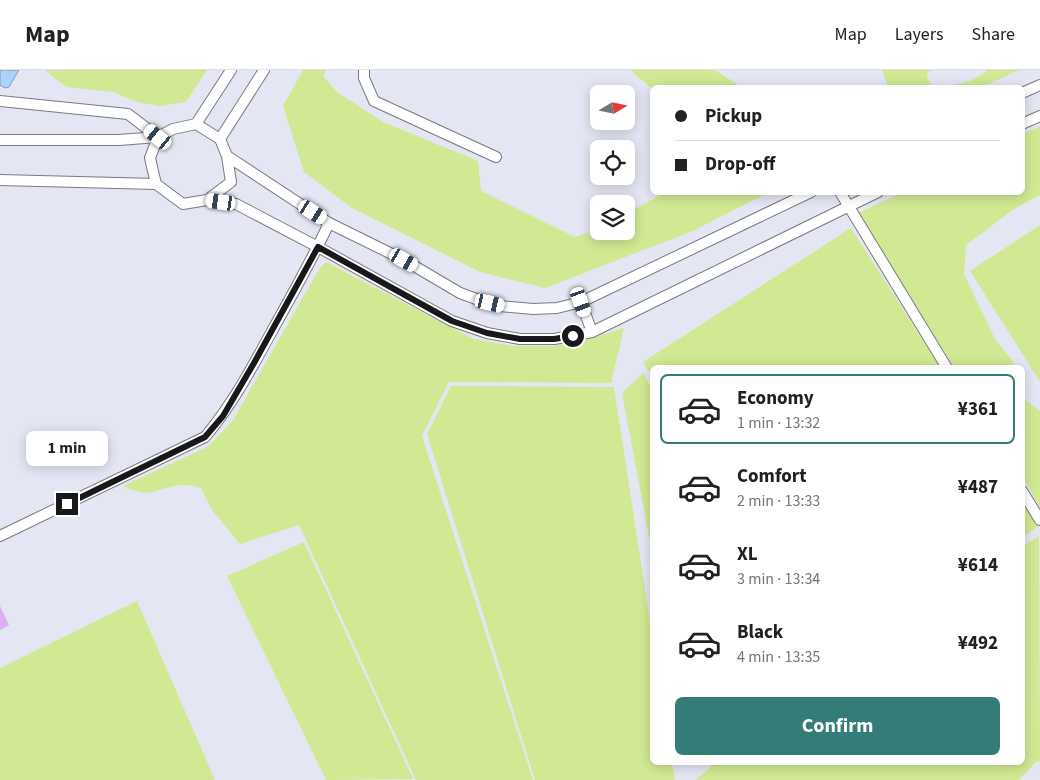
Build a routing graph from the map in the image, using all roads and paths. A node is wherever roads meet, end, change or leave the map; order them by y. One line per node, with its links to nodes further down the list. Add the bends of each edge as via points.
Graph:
1 (231, 70): 9 (lane)
2 (264, 70): 11 (lane)
3 (364, 70): 14 (lane, via 374,101)
4 (1040, 85): 5 (lane)
5 (1025, 92)
6 (0, 101): 10 (lane, via 128,114)
7 (1040, 116): 8 (lane)
8 (1025, 123)
9 (196, 124): 10 (lane, via 173,129); 11 (lane)
10 (158, 137): 12 (lane); 16 (lane, via 150,158)
11 (220, 139): 13 (lane)
12 (0, 140)
13 (227, 156): 20 (lane, via 231,182); 22 (lane)
14 (496, 157)
15 (0, 180): 16 (lane)
16 (156, 184): 20 (lane, via 183,204)
17 (805, 195): 24 (lane)
18 (842, 195): 21 (lane)
19 (872, 195): 21 (lane)
20 (207, 200): 23 (lane, via 236,204)
21 (848, 206): 25 (lane); 26 (lane)
22 (329, 223): 23 (lane); 24 (lane, via 479,300 533,310)
23 (318, 247): 25 (lane, via 452,321 487,333 520,339 554,339); 29 (lane, via 227,409 205,437)
24 (581, 302): 25 (lane)
25 (592, 332)
26 (945, 365)
27 (1025, 496): 28 (lane)
28 (1040, 520)
29 (0, 536)

